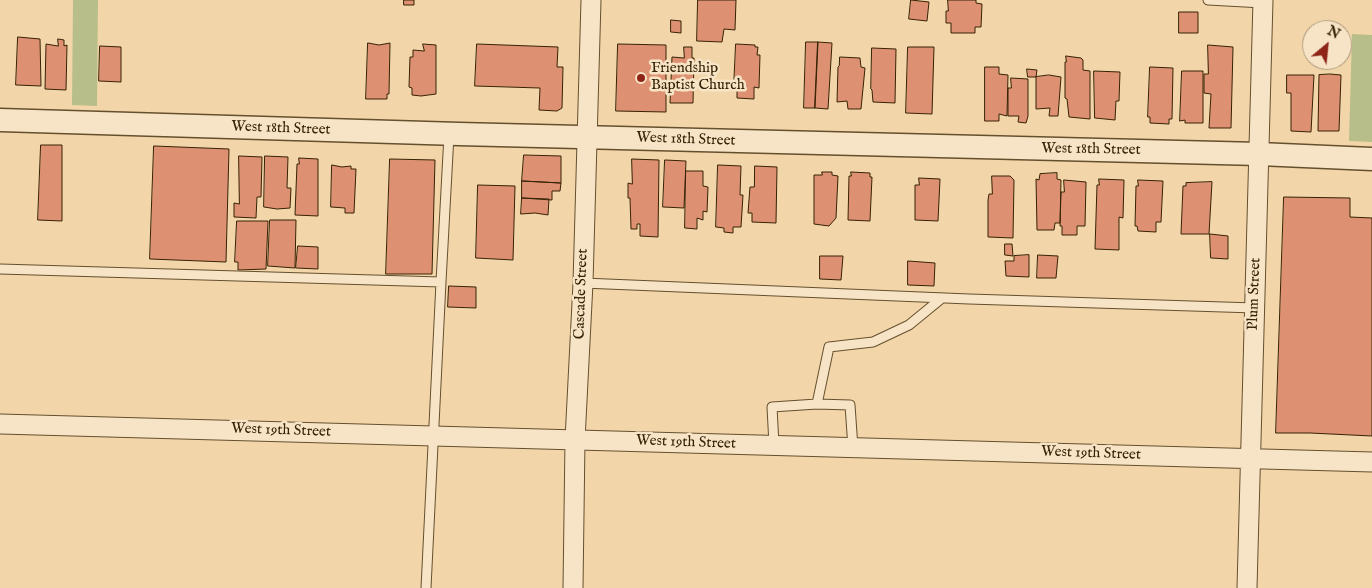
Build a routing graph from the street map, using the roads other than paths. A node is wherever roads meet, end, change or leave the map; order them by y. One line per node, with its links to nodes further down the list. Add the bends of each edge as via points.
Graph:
1 (591, 0): 6 (street, Cascade Street)
2 (1208, 0): 3 (lane)
3 (1263, 2): 7 (street, Plum Street)
4 (0, 120): 5 (street, West 18th Street)
5 (449, 134): 6 (street, West 18th Street); 10 (lane)
6 (587, 138): 7 (street, West 18th Street); 11 (street, Cascade Street)
7 (1259, 154): 8 (street, West 18th Street); 13 (street, Plum Street)
8 (1372, 159)
9 (0, 269): 10 (lane)
10 (440, 282): 16 (lane)
11 (583, 283): 12 (lane); 17 (street, Cascade Street)
12 (942, 298): 13 (lane); 14 (lane, via 909,325 874,342 829,347)
13 (1255, 308): 20 (street, Plum Street)
14 (817, 404): 18 (lane, via 772,407); 19 (lane, via 850,405)
15 (0, 424): 16 (street, West 19th Street)
16 (432, 436): 17 (street, West 19th Street); 22 (lane)
17 (575, 440): 18 (street, West 19th Street); 23 (street, Cascade Street)
18 (774, 445): 19 (street, West 19th Street)
19 (853, 448): 20 (street, West 19th Street)
20 (1250, 458): 21 (street, West 19th Street); 24 (street, Plum Street)
21 (1372, 462)
22 (426, 588)
23 (573, 588)
24 (1247, 588)

